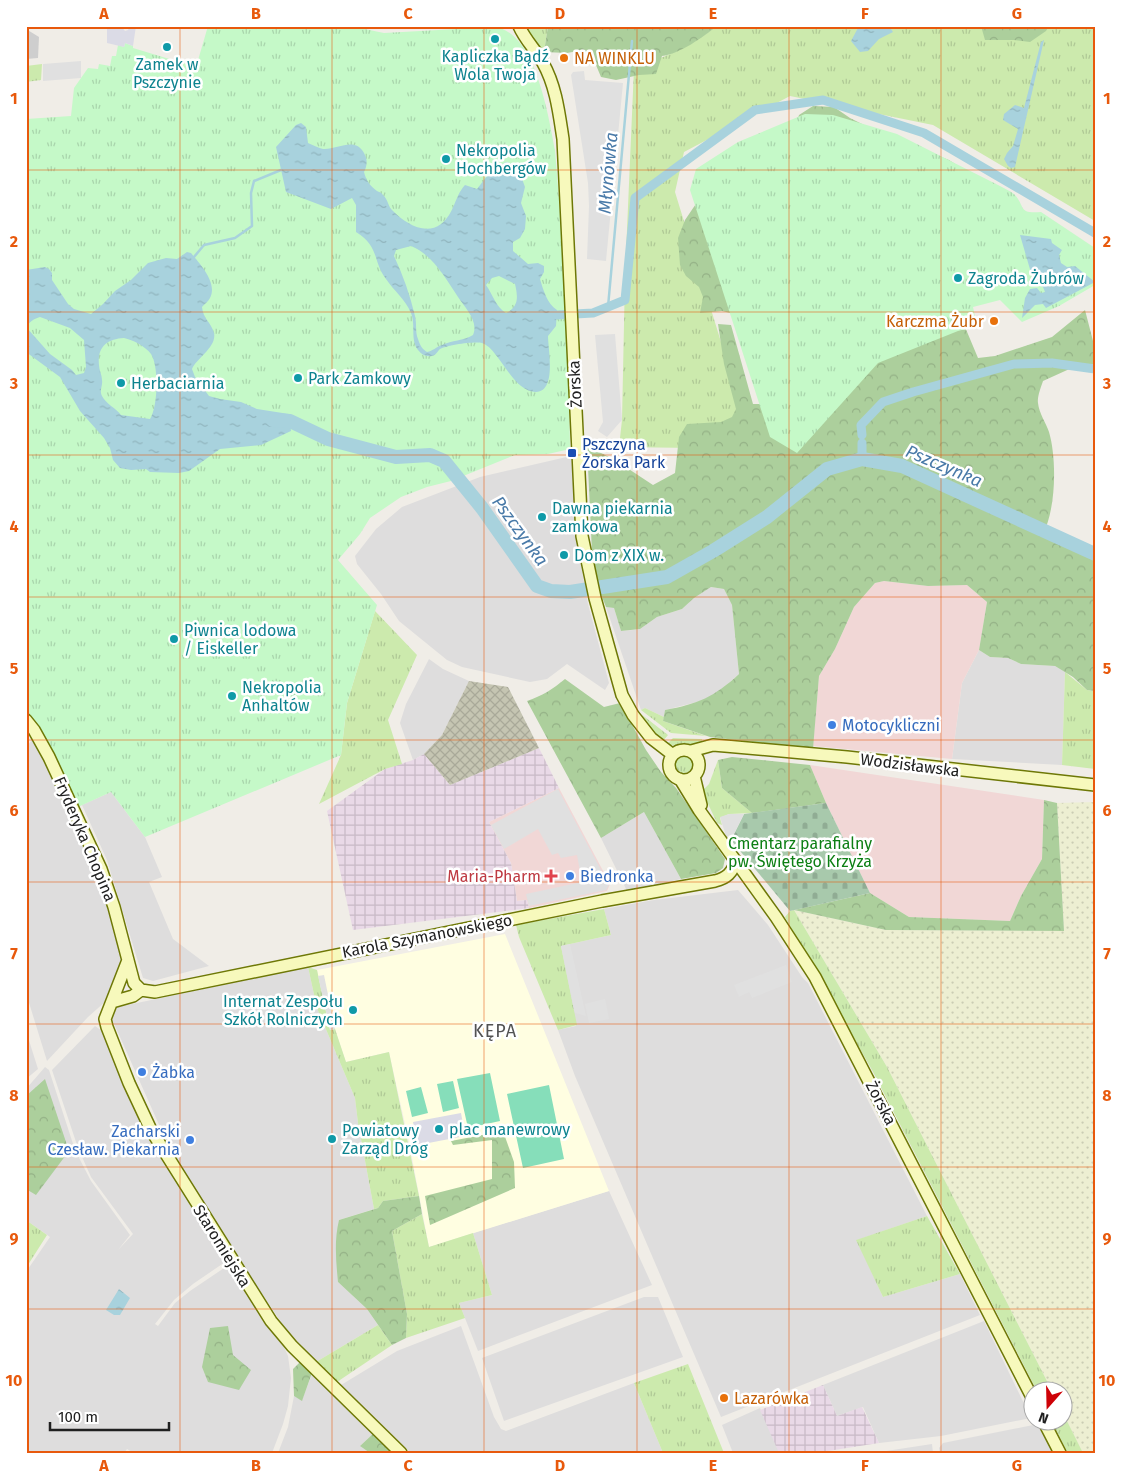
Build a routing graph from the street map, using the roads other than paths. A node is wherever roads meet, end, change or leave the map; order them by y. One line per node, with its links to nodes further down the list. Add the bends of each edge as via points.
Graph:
1 (519, 26): 5 (main road, Żorska, via 543,63 554,89 563,139 582,536 591,580 622,695 633,715)
2 (26, 720): 14 (main road, Fryderyka Chopina, via 50,757 95,855 108,888)
3 (725, 746): 4 (main road, Wodzisławska, via 713,745); 6 (main road, via 709,752); 9 (main road, Wodzisławska)
4 (691, 751): 5 (main road, via 681,750); 6 (main road)
5 (671, 759): 8 (main road, via 672,774)
6 (699, 762): 7 (main road)
7 (694, 776): 8 (main road); 10 (main road, Żorska)
8 (680, 779): 10 (main road, Żorska)
9 (1095, 785)
10 (706, 819): 11 (main road, Żorska)
11 (736, 861): 12 (main road); 13 (main road, Żorska)
12 (724, 878): 13 (main road); 15 (main road, Karola Szymanowskiego, via 155,992)
13 (753, 885): 17 (main road, Żorska, via 815,977)
14 (128, 960): 15 (main road, Fryderyka Chopina, via 134,983); 16 (main road, Staromiejska)
15 (141, 990): 16 (main road, Karola Szymanowskiego)
16 (112, 1002): 19 (main road, Staromiejska, via 106,1014 107,1027 142,1112 256,1299 292,1346)
17 (1024, 1383)
18 (1049, 1432): 20 (main road)
19 (400, 1453)
20 (1060, 1453)

